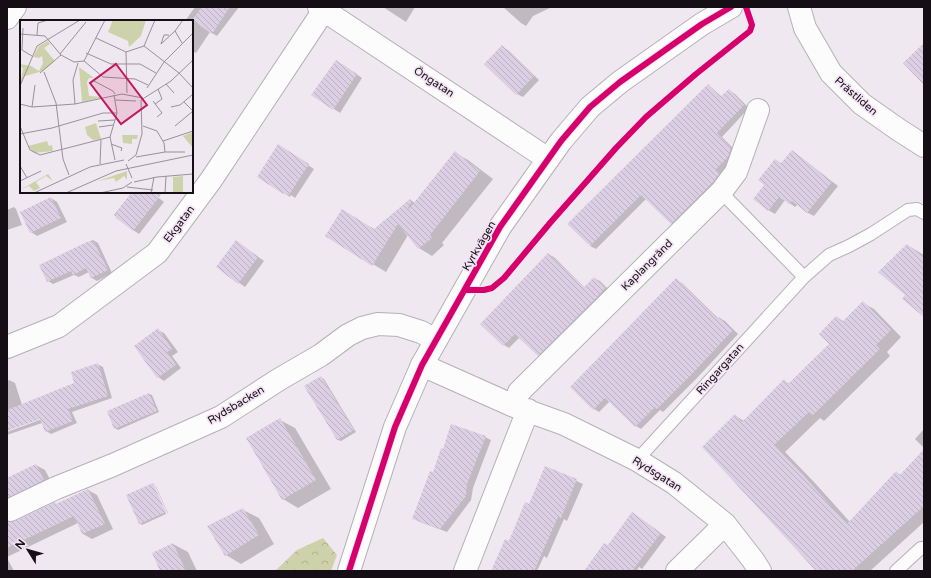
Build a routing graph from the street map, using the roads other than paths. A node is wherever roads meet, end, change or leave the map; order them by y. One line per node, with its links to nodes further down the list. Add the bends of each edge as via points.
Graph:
1 (15, 7): 5 (street)
2 (732, 7): 8 (street, Kyrkvägen, via 702,24 620,82 590,107)
3 (799, 7): 7 (street, Prästliden, via 805,28 831,73 862,104)
4 (323, 8): 8 (street, Öngatan); 13 (street, Ekgatan, via 211,180 157,253 59,326)
5 (7, 18)
6 (758, 110): 9 (street, Kaplangränd, via 736,172)
7 (924, 146)
8 (548, 159): 12 (street, Kyrkvägen, via 500,227)
9 (721, 192): 11 (lane); 15 (street, Kaplangränd, via 519,392)
10 (921, 211): 11 (lane, Ringargatan, via 908,210 871,234 830,255)
11 (804, 277): 16 (lane, Ringargatan)
12 (436, 340): 14 (street, Kyrkvägen); 17 (street, Rydsbacken, via 399,325 378,324 362,328 221,416)
13 (7, 347)
14 (422, 365): 15 (street, Rydsgatan); 20 (street, Kyrkvägen, via 395,427)
15 (521, 408): 16 (street, Rydsgatan, via 564,424); 21 (street)
16 (637, 460): 18 (street, Rydsgatan, via 674,483)
17 (10, 510)
18 (725, 524): 22 (street); 23 (street, Rydsgatan)
19 (924, 548): 24 (lane)
20 (349, 571)
21 (465, 571)
22 (677, 571)
23 (760, 571)
24 (896, 571)

